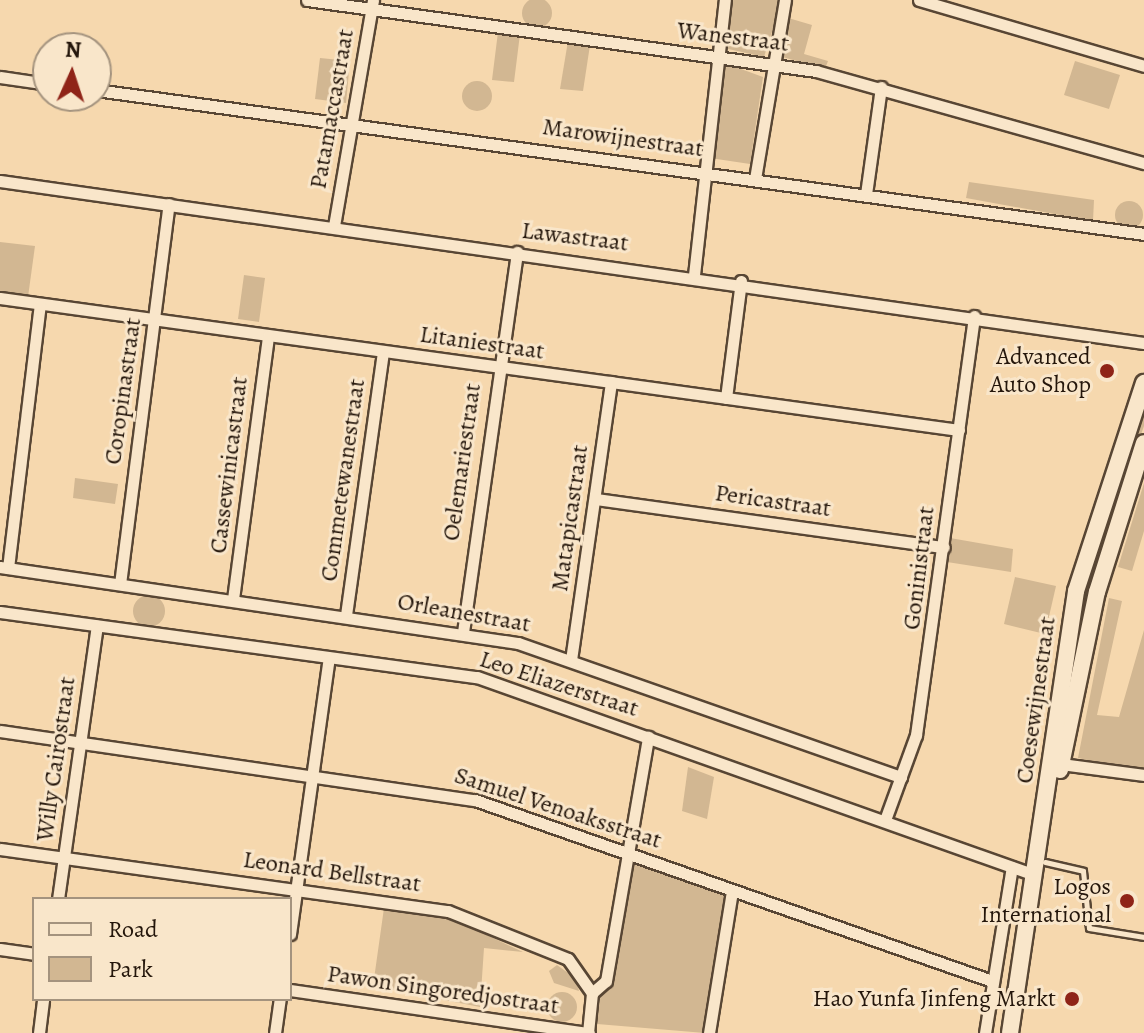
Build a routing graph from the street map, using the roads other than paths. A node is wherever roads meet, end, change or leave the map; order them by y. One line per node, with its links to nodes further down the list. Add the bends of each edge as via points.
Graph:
1 (307, 0): 5 (street, Wanestraat)
2 (725, 0): 6 (street)
3 (785, 0): 7 (street)
4 (919, 0): 8 (street)
5 (372, 4): 6 (street, Wanestraat); 13 (street, Patamaccastraat)
6 (718, 58): 7 (street, Wanestraat); 15 (street)
7 (770, 62): 11 (street, Wanestraat); 16 (street)
8 (1144, 66)
9 (0, 77): 10 (street)
10 (32, 82)
11 (881, 87): 14 (street, Wanestraat); 18 (street)
12 (112, 92): 13 (street, Marowijnestraat)
13 (351, 123): 15 (street, Marowijnestraat); 20 (street, Patamaccastraat)
14 (1144, 163)
15 (706, 171): 16 (street, Marowijnestraat); 23 (street)
16 (755, 179): 18 (street, Marowijnestraat)
17 (0, 181): 19 (street, Lawastraat)
18 (866, 194): 21 (street, Marowijnestraat)
19 (169, 204): 20 (street, Lawastraat); 28 (street, Coropinastraat)
20 (334, 226): 22 (street, Lawastraat)
21 (1144, 234)
22 (517, 252): 23 (street, Lawastraat); 32 (street, Oelemariestraat)
23 (694, 275): 24 (street, Lawastraat)
24 (741, 281): 27 (street, Lawastraat); 35 (street)
25 (0, 298): 26 (street, Litaniestraat)
26 (40, 305): 28 (street, Litaniestraat); 40 (street)
27 (974, 316): 30 (street, Lawastraat); 36 (street, Goninistraat)
28 (155, 321): 29 (street, Litaniestraat); 41 (street, Coropinastraat)
29 (268, 336): 31 (street, Litaniestraat); 42 (street, Cassewinicastraat)
30 (1144, 343)
31 (383, 352): 32 (street, Litaniestraat); 44 (street, Commetewanestraat)
32 (498, 367): 33 (street, Litaniestraat); 46 (street, Oelemariestraat)
33 (611, 382): 35 (street, Litaniestraat); 38 (street, Matapicastraat)
34 (1144, 383): 61 (main road, Coesewijnestraat, via 1076,591)
35 (726, 398): 36 (street, Litaniestraat)
36 (959, 430): 39 (street, Goninistraat)
37 (1144, 443): 52 (main road, Coesewijnestraat, via 1097,592)
38 (596, 499): 39 (street, Pericastraat); 48 (street, Matapicastraat)
39 (944, 547): 55 (street, Goninistraat, via 916,735)
40 (4, 567): 41 (street, Orleanestraat)
41 (120, 584): 42 (street, Orleanestraat)
42 (233, 599): 44 (street, Orleanestraat)
43 (0, 612): 45 (street, Leo Eliazerstraat)
44 (346, 615): 46 (street, Orleanestraat)
45 (97, 626): 47 (street, Leo Eliazerstraat); 51 (street, Willy Cairostraat)
46 (463, 632): 48 (street, Orleanestraat)
47 (329, 658): 50 (street, Leo Eliazerstraat, via 477,677); 53 (street)
48 (571, 660): 55 (street, Orleanestraat)
49 (0, 731): 51 (street, Samuel Venoaksstraat)
50 (648, 737): 56 (street, Leo Eliazerstraat); 58 (street)
51 (79, 742): 53 (street, Samuel Venoaksstraat); 59 (street, Willy Cairostraat)
52 (1061, 764): 54 (street); 61 (main road, Coesewijnestraat)
53 (311, 775): 58 (street, Samuel Venoaksstraat, via 475,800); 62 (street)
54 (1144, 775)
55 (901, 777): 56 (street, Goninistraat)
56 (885, 820): 60 (street, Leo Eliazerstraat)
57 (0, 849): 59 (street, Leonard Bellstraat)
58 (628, 854): 63 (street, Samuel Venoaksstraat); 71 (street, via 606,981)
59 (65, 859): 62 (street, Leonard Bellstraat); 64 (street, Willy Cairostraat)
60 (1012, 867): 61 (street, Leo Eliazerstraat); 69 (street)
61 (1040, 869): 66 (lane, via 1083,871 1089,928); 79 (main road, Coesewijnestraat); 80 (main road, Coesewijnestraat)
62 (297, 889): 65 (street); 71 (street, Leonard Bellstraat, via 448,911 559,954 582,972)
63 (732, 891): 69 (street, Samuel Venoaksstraat); 77 (street)
64 (58, 897)
65 (292, 921)
66 (1144, 937)
67 (0, 949): 68 (street)
68 (32, 954)
69 (992, 981): 78 (street)
70 (292, 990): 76 (street, Pawon Singoredjostraat)
71 (592, 993): 76 (street)
72 (43, 1001): 74 (street)
73 (280, 1001): 75 (street)
74 (39, 1033)
75 (275, 1033)
76 (588, 1033)
77 (709, 1033)
78 (985, 1033)
79 (1010, 1033)
80 (1018, 1033)

